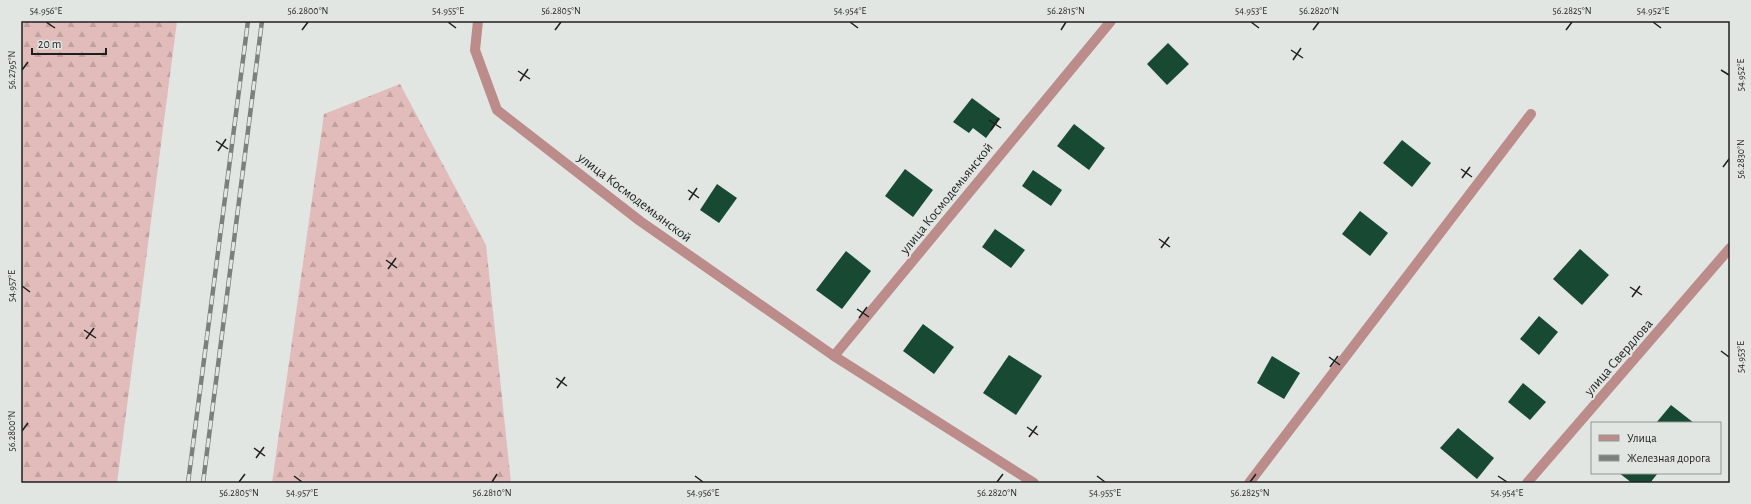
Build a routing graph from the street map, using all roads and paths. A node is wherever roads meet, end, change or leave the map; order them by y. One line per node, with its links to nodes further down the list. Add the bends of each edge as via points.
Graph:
1 (478, 21): 5 (street, улица Космодемьянской, via 475,50 497,110 640,221)
2 (1111, 21): 5 (street, улица Космодемьянской)
3 (1531, 114): 7 (street)
4 (1730, 248): 8 (street, улица Свердлова)
5 (834, 356): 6 (street, улица Космодемьянской)
6 (1034, 483)
7 (1249, 483)
8 (1528, 483)

